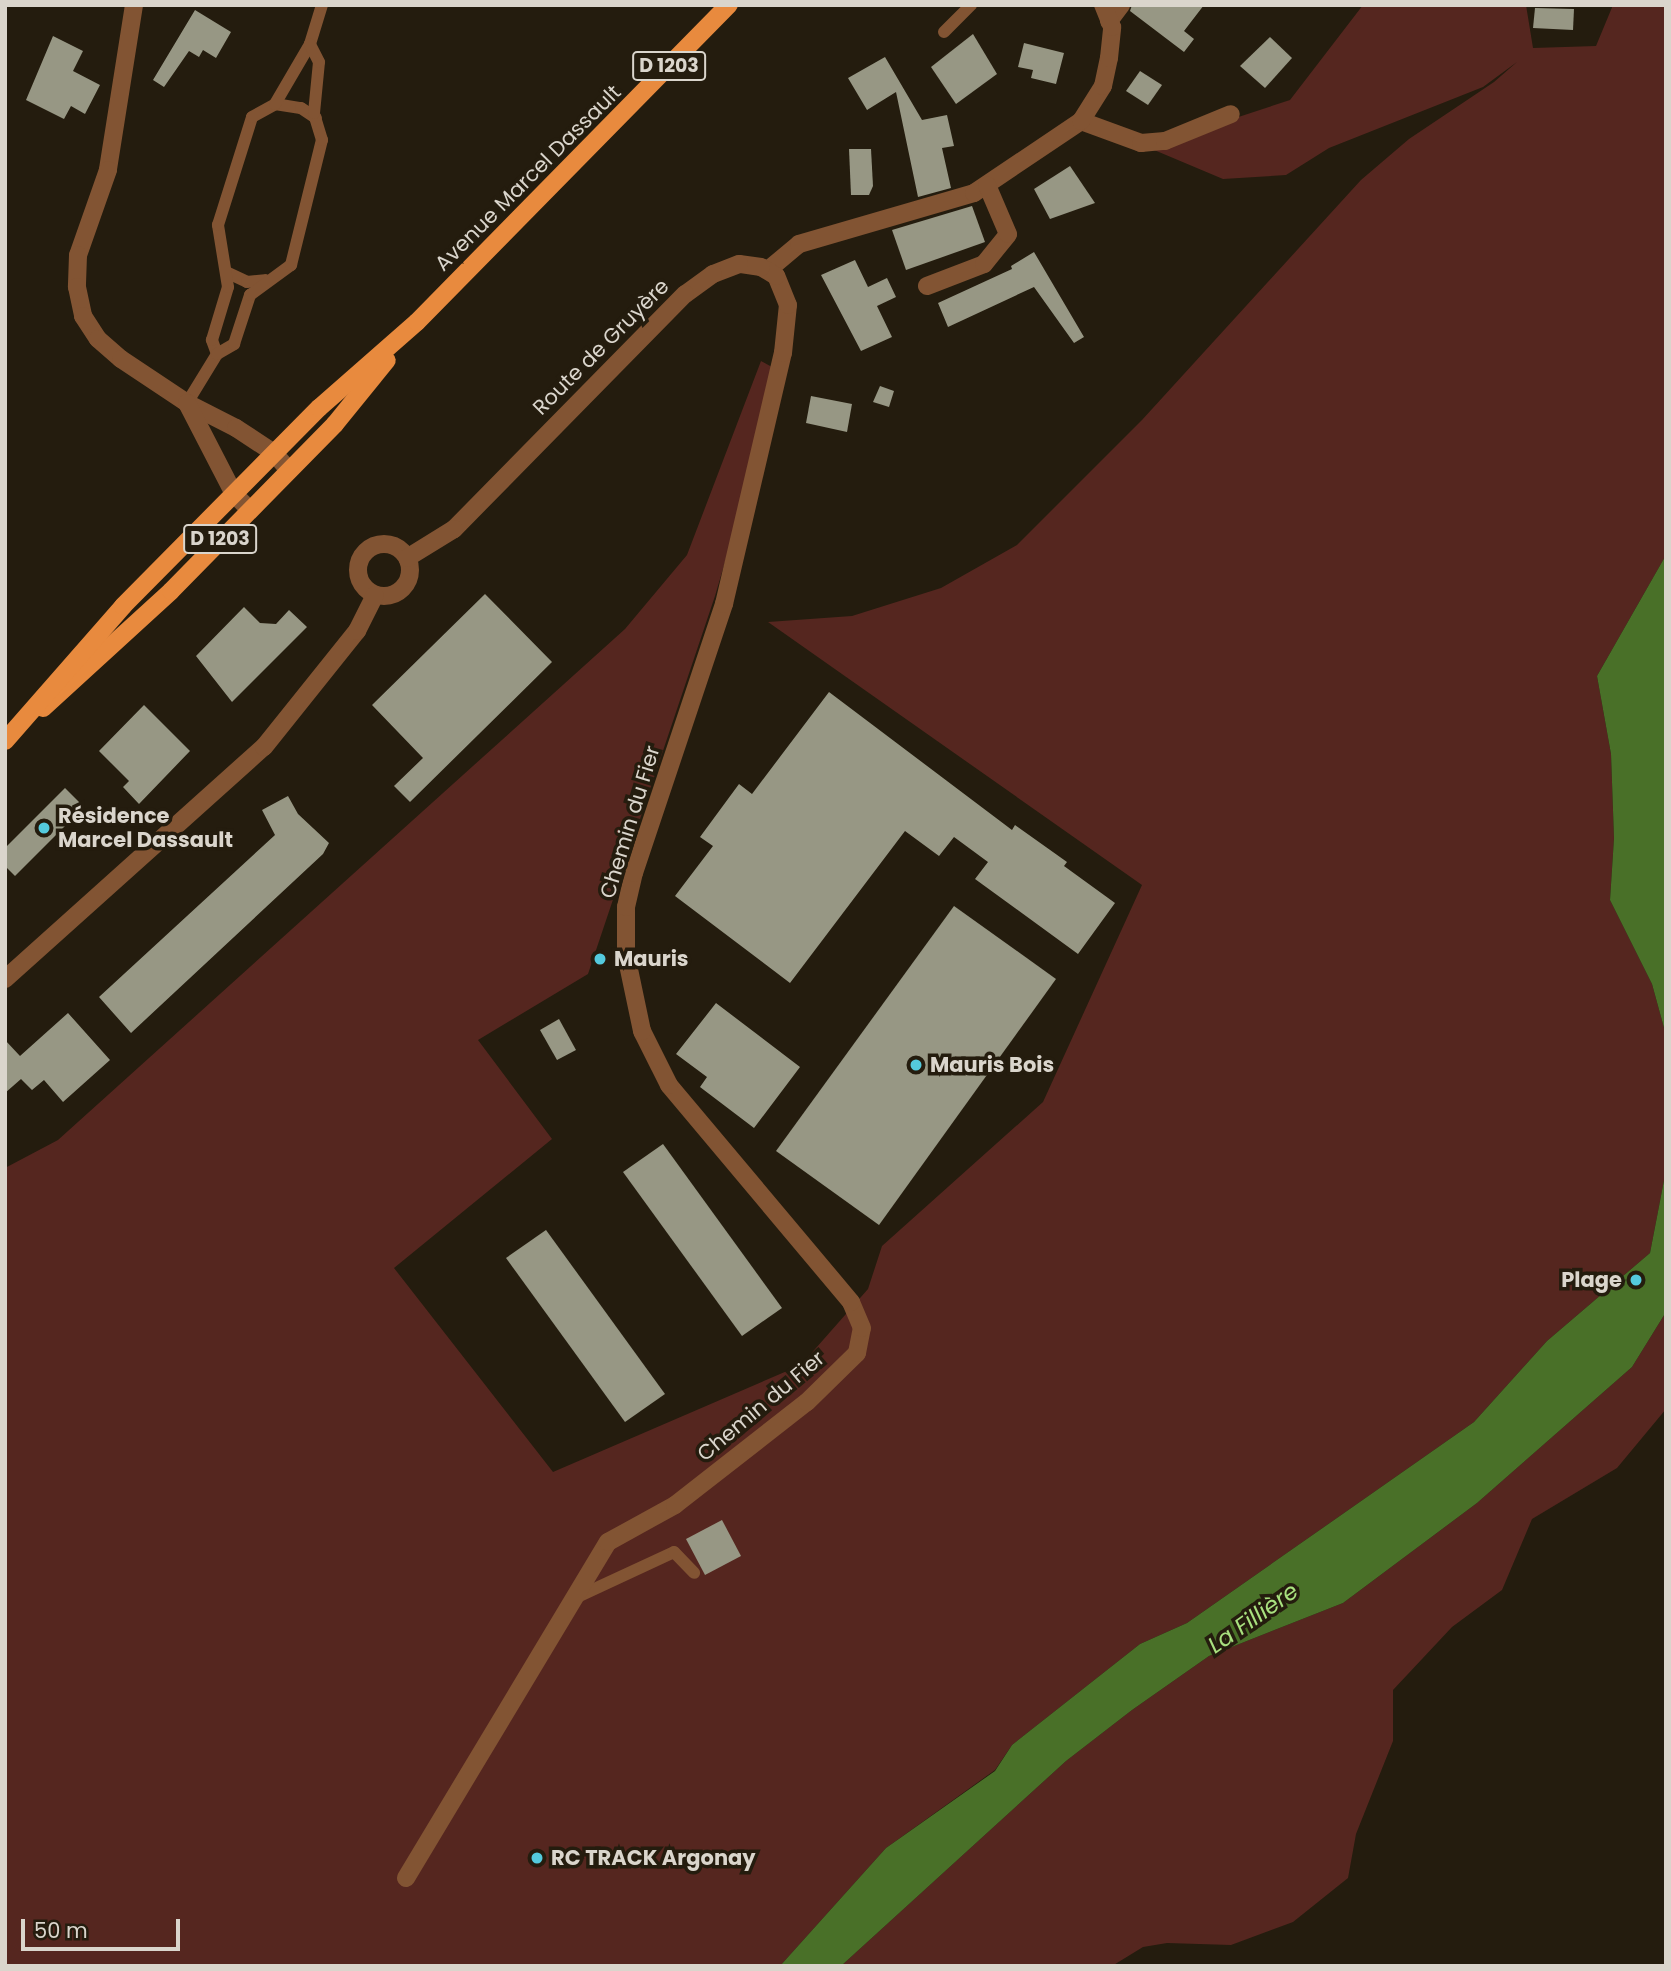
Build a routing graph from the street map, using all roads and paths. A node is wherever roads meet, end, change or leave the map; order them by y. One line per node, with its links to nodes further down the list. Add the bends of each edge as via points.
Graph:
1 (134, 5): 20 (street, via 117,132 78,256 77,288 83,316 98,339)
2 (322, 5): 8 (lane)
3 (729, 5): 18 (main road, Avenue Marcel Dassault / D 1203)
4 (971, 5): 7 (lane)
5 (1121, 5): 6 (street)
6 (1106, 13): 12 (street, via 1109,58 1103,86)
7 (944, 32)
8 (310, 44): 9 (lane); 11 (lane, via 319,62)
9 (275, 104): 11 (lane, via 301,108); 15 (lane, via 252,117 218,225)
10 (1231, 114): 12 (street, via 1165,141 1141,144)
11 (316, 118): 16 (lane, via 322,140 291,265)
12 (1081, 121): 13 (street)
13 (988, 185): 14 (street, via 948,203 799,244); 17 (street, via 1008,234 984,264)
14 (768, 270): 25 (street, Route de Gruyère, via 751,265 727,267 685,294 454,529); 30 (street, Chemin du Fier, via 786,296 783,353 724,604 634,873 626,907 626,955 642,1031 669,1085 825,1266 862,1328 857,1353 807,1402 675,1505 608,1542)
15 (226, 272): 16 (lane, via 247,282); 19 (lane, via 228,288 212,340)
16 (266, 280): 19 (lane, via 250,295 234,344)
17 (927, 286)
18 (417, 322): 21 (main road, Avenue Marcel Dassault / D 1203); 22 (main road, Avenue Marcel Dassault / D 1203, via 335,424)
19 (217, 354): 20 (lane)
20 (187, 403): 21 (street); 23 (street)
21 (274, 453): 22 (street); 23 (main road, Avenue Marcel Dassault / D 1203)
22 (289, 470): 24 (main road, Avenue Marcel Dassault / D 1203)
23 (234, 494): 24 (street); 27 (main road, Avenue Marcel Dassault / D 1203, via 106,624)
24 (249, 509): 27 (main road, Avenue Marcel Dassault / D 1203, via 95,663)
25 (407, 558): 26 (street, via 409,575 404,586 394,594); 26 (street, via 396,547 384,544 363,554 359,577)
26 (375, 595): 28 (street, via 357,631 264,747)
27 (6, 741)
28 (5, 979)
29 (694, 1573): 30 (lane, via 674,1552)
30 (569, 1601): 31 (street)
31 (406, 1878)

